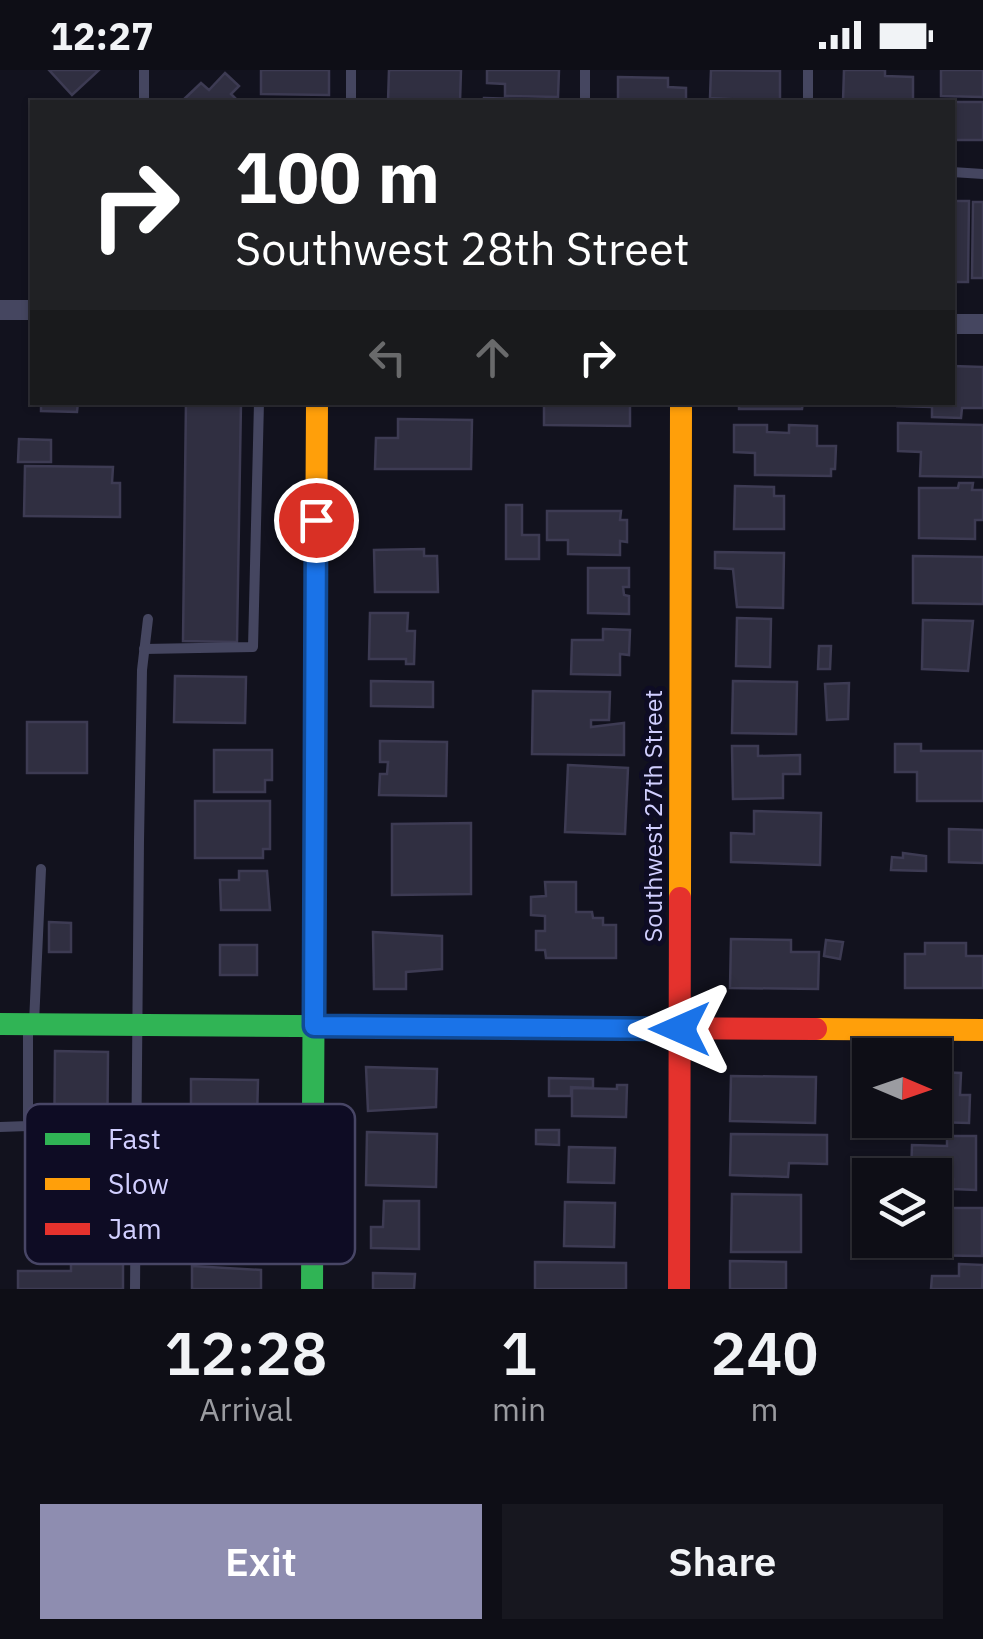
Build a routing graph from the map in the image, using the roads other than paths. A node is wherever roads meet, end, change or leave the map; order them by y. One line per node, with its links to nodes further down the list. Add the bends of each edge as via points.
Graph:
1 (144, 70): 5 (lane)
2 (351, 70): 6 (lane)
3 (585, 70): 7 (lane)
4 (808, 70): 8 (lane)
5 (144, 100)
6 (350, 100)
7 (584, 100)
8 (808, 100)
9 (955, 172): 10 (lane)
10 (983, 174)
11 (0, 310): 12 (street)
12 (30, 310)
13 (955, 324): 14 (street)
14 (983, 324)
15 (259, 405): 19 (lane, via 252,647)
16 (316, 405): 24 (street)
17 (680, 405): 25 (street, Southwest 27th Street)
18 (148, 619): 19 (lane)
19 (144, 649): 23 (lane)
20 (40, 870): 22 (lane)
21 (0, 1024): 22 (street)
22 (31, 1024): 23 (street); 27 (lane)
23 (137, 1026): 24 (street); 28 (lane)
24 (314, 1026): 25 (street); 29 (street)
25 (680, 1029): 26 (street); 36 (street, Southwest 27th Street)
26 (983, 1030)
27 (29, 1104)
28 (136, 1104)
29 (313, 1104)
30 (25, 1126): 31 (lane)
31 (0, 1128)
32 (135, 1264): 34 (lane)
33 (312, 1264): 35 (street)
34 (135, 1289)
35 (312, 1289)
36 (679, 1289)

